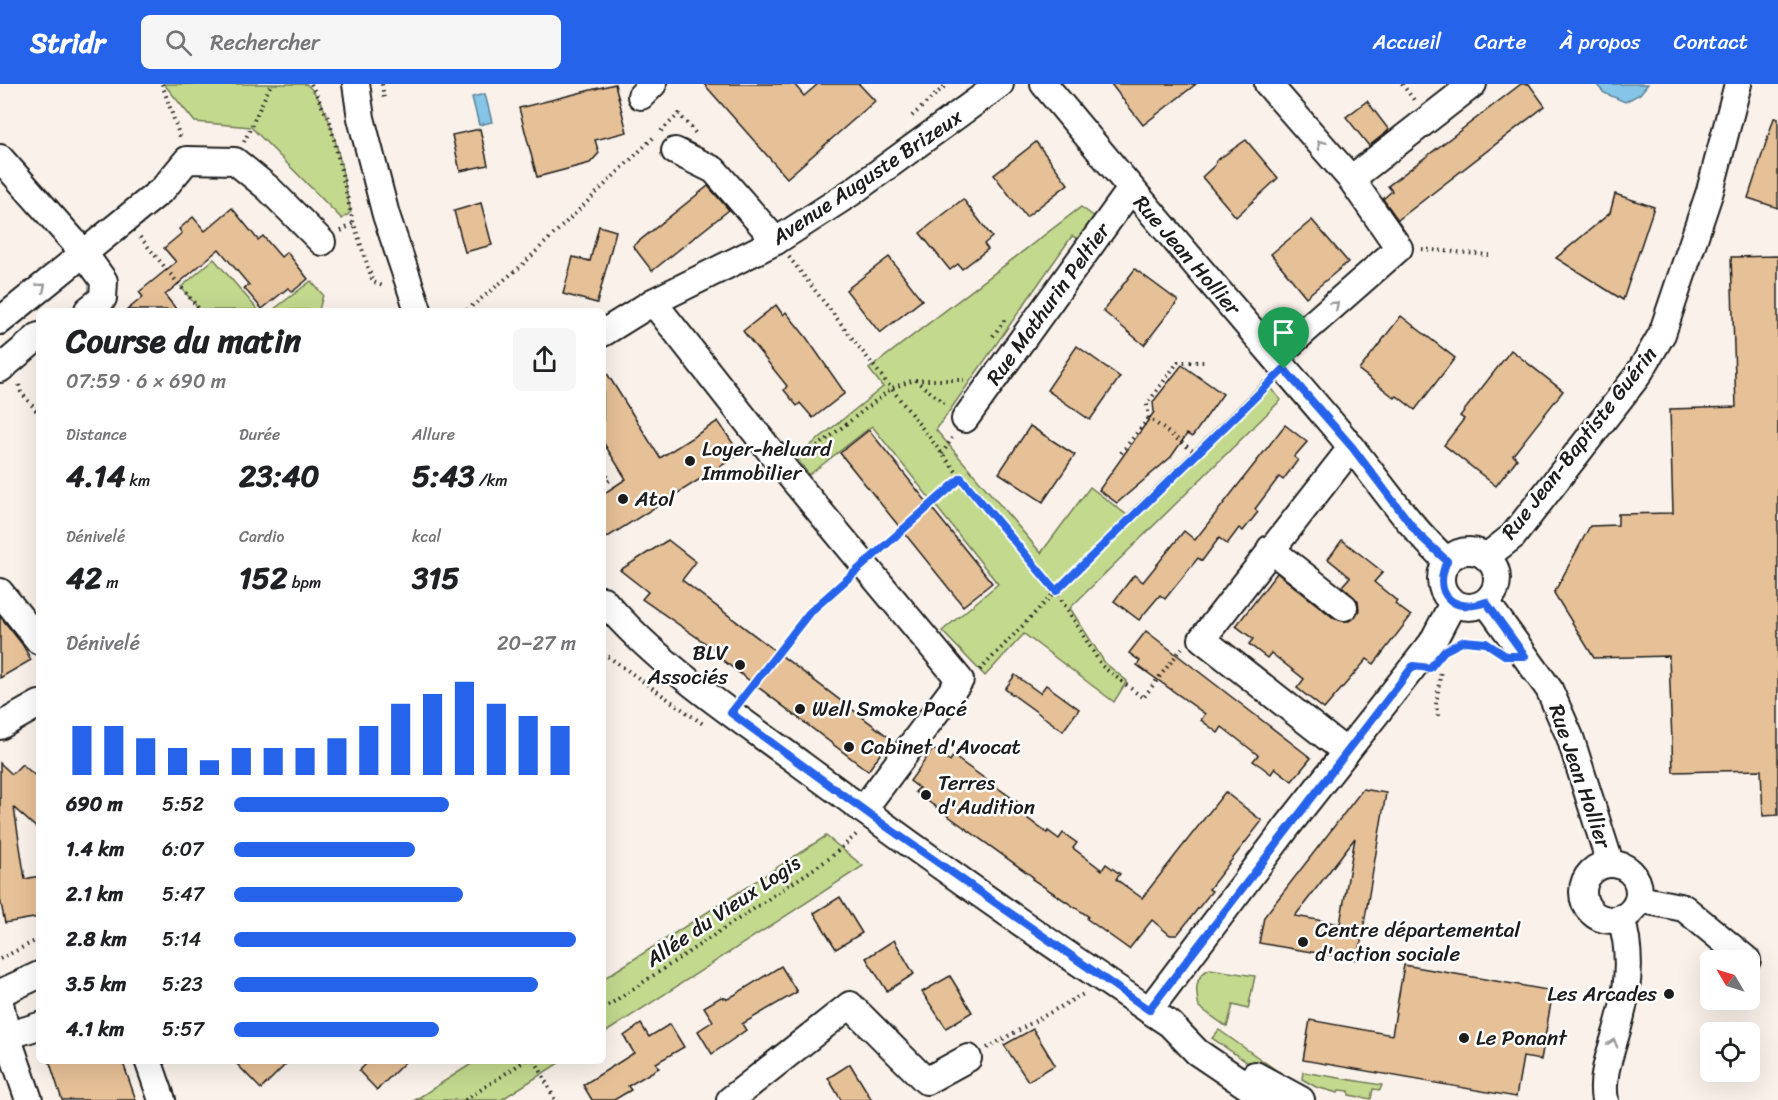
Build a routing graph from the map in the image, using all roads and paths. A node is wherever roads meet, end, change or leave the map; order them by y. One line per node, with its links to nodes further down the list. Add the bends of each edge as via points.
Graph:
1 (162, 84): 15 (path)
2 (271, 84): 16 (path)
3 (311, 84): 27 (path, via 330,122 352,219 373,282)
4 (356, 84): 27 (street, via 386,215)
5 (382, 84): 11 (path)
6 (1000, 84): 20 (street, Avenue Auguste Brizeux, via 852,192)
7 (1044, 84): 18 (street, Rue Jean Hollier)
8 (1268, 84): 17 (street, one-way to 8)
9 (1473, 84): 17 (street)
10 (1738, 84): 50 (street, Rue Jean-Baptiste Guérin, via 1710,191 1662,334 1638,375 1513,536)
11 (385, 103)
12 (702, 140): 31 (path, via 679,114 519,267)
13 (675, 151): 20 (street, via 714,170)
14 (0, 158): 23 (street)
15 (188, 160): 16 (street); 19 (street, via 163,189)
16 (235, 161): 21 (street)
17 (1351, 179): 22 (street)
18 (1131, 189): 37 (street, Rue Jean Hollier); 43 (street, Rue Mathurin Peltier)
19 (126, 220): 23 (street); 30 (path)
20 (776, 241): 26 (street, Avenue Auguste Brizeux); 40 (path)
21 (322, 242)
22 (1399, 248): 24 (path); 37 (street, one-way to 22)
23 (83, 252): 25 (street); 32 (street, one-way to 23)
24 (1489, 255)
25 (104, 281): 28 (street); 29 (street, via 103,298)
26 (654, 302): 33 (street, Avenue Auguste Brizeux); 47 (street)
27 (415, 304)
28 (71, 308)
29 (90, 308)
30 (198, 308)
31 (468, 308)
32 (0, 321)
33 (606, 331)
34 (36, 339): 38 (street)
35 (36, 354): 38 (street)
36 (1204, 362): 42 (path, via 1178,362 1147,404)
37 (1280, 363): 44 (street, Rue Jean Hollier); 46 (path)
38 (8, 371): 41 (path)
39 (964, 381): 40 (path, via 914,380)
40 (892, 388): 47 (path); 48 (path)
41 (36, 410)
42 (1149, 417): 45 (path); 46 (path)
43 (965, 419)
44 (1352, 447): 49 (street); 51 (street, Rue Jean Hollier, via 1418,534)
45 (1121, 453)
46 (1197, 454): 53 (path)
47 (786, 471): 52 (street)
48 (961, 478): 52 (path); 53 (path)
49 (1270, 549): 58 (street); 60 (street)
50 (1486, 557): 51 (street, via 1473,551 1459,553); 55 (street, via 1495,567 1498,580)
51 (1447, 561): 56 (street, via 1440,576 1443,591)
52 (862, 564): 64 (street); 66 (path, via 809,613)
53 (1056, 591): 60 (path, via 1102,666 1143,698 1180,649); 64 (path, via 978,672)
54 (0, 592): 59 (street)
55 (1486, 602): 56 (street, via 1470,608); 62 (street, Rue Jean Hollier)
56 (1453, 603): 69 (street, via 1432,643)
57 (606, 604): 66 (street, via 666,663)
58 (1344, 607)
59 (36, 637)
60 (1202, 639): 69 (street)
61 (1454, 646): 62 (path, via 1464,641 1486,643 1506,656)
62 (1525, 656): 71 (street, Rue Jean Hollier, via 1550,689 1570,737)
63 (1442, 665): 67 (path)
64 (960, 680): 70 (street)
65 (36, 706): 68 (street)
66 (731, 713): 70 (street)
67 (1438, 716)
68 (0, 726)
69 (1346, 752): 82 (street)
70 (860, 822): 78 (street); 81 (path, Allée du Vieux Logis, via 830,858)
71 (1610, 863): 72 (street, via 1634,874); 73 (street, via 1595,868 1584,880 1582,896 1598,918)
72 (1639, 899): 73 (street, via 1632,911); 75 (street, via 1684,908)
73 (1621, 918): 97 (street, one-way to 73, via 1607,1067 1627,984 1627,939)
74 (36, 941): 76 (path)
75 (1735, 950)
76 (0, 959)
77 (36, 976): 79 (street)
78 (1100, 977): 82 (street); 86 (path, via 1086,993)
79 (0, 993)
80 (0, 1003): 85 (street)
81 (606, 1007)
82 (1149, 1010): 83 (street)
83 (1170, 1024): 95 (street, via 1197,1052); 96 (street, via 1193,1032 1265,1081)
84 (36, 1027): 85 (street)
85 (7, 1036): 90 (street)
86 (968, 1058): 94 (street, via 926,1081 850,1005)
87 (149, 1064): 91 (street)
88 (520, 1064): 92 (path)
89 (537, 1064): 93 (path)
90 (28, 1100)
91 (162, 1100)
92 (465, 1100)
93 (555, 1100)
94 (730, 1100)
95 (1268, 1100)
96 (1301, 1100)
97 (1605, 1100)

